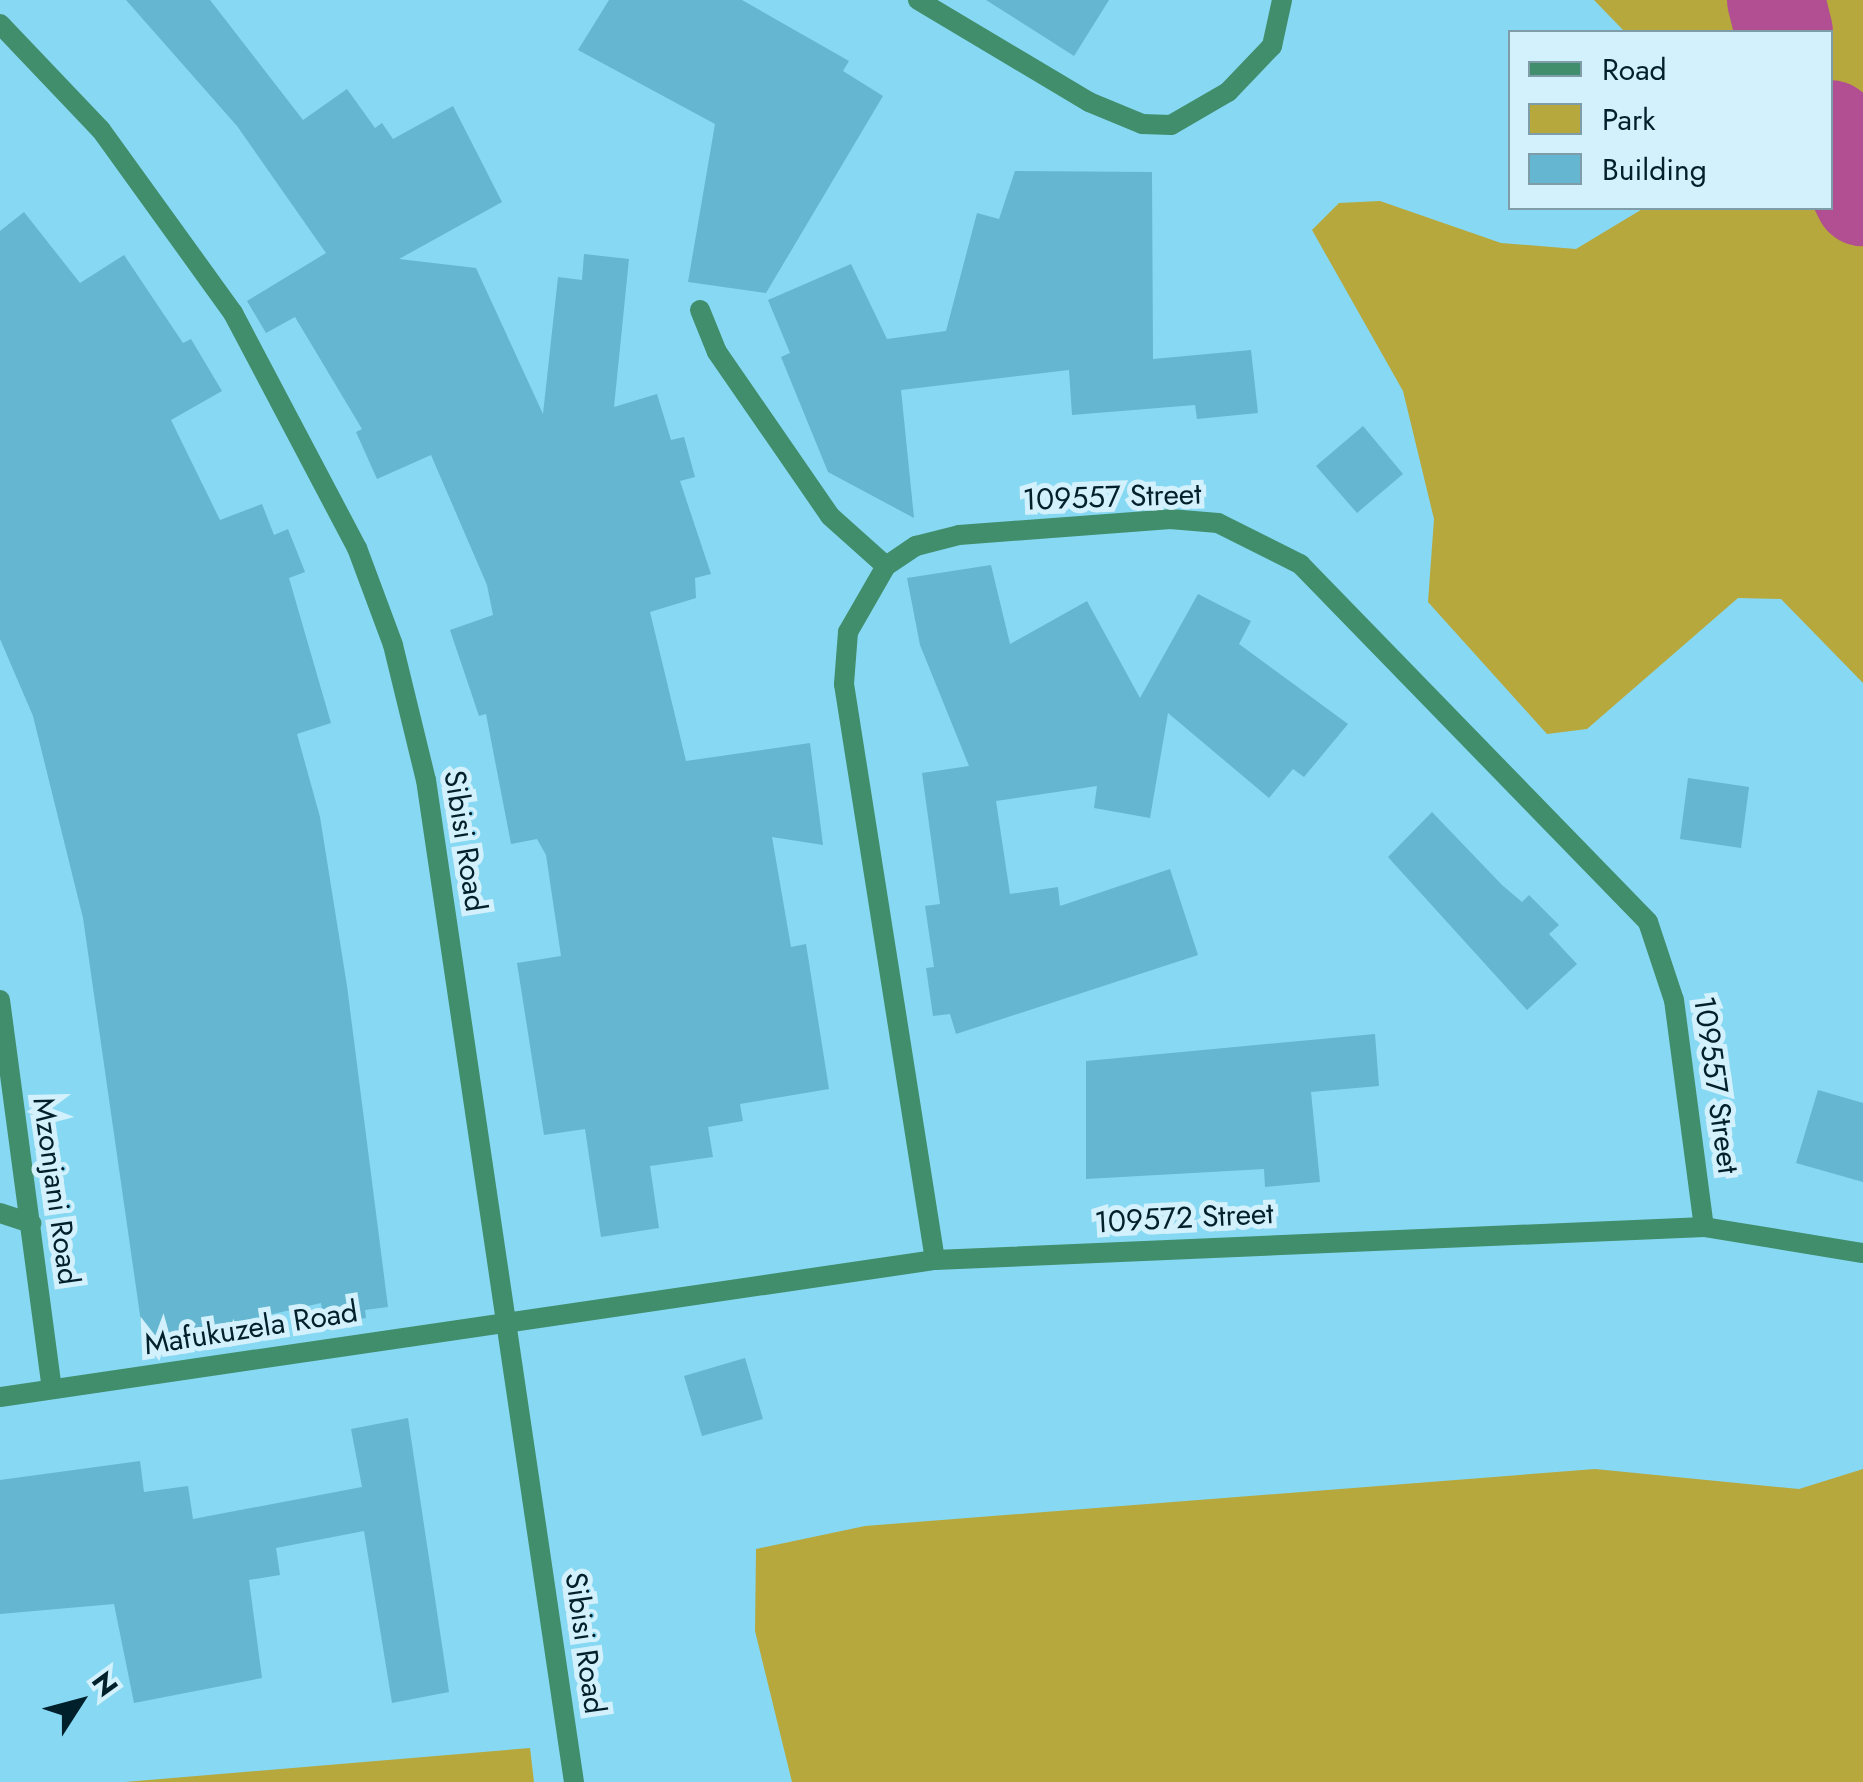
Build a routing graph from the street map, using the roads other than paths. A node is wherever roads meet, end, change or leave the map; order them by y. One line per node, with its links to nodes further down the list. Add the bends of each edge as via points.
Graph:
1 (918, 0): 2 (street, via 1089,102 1142,124 1171,124 1228,92 1272,46)
2 (1282, 0)
3 (0, 24): 12 (street, Sibisi Road, via 101,130 176,228 289,412 356,548 393,645 426,780)
4 (700, 310): 5 (street, via 717,352 830,516)
5 (886, 566): 9 (street, 109557 Street, via 916,546 958,534 1170,519 1218,523 1300,564 1648,922 1668,964); 11 (street, via 848,632 844,684)
6 (0, 1000): 8 (street, Mzonjani Road)
7 (0, 1213): 8 (street)
8 (30, 1223): 13 (street, Mzonjani Road)
9 (1704, 1227): 10 (street, 109572 Street); 11 (street, 109572 Street)
10 (1863, 1253)
11 (935, 1260): 12 (street, 109572 Street)
12 (510, 1319): 13 (street, Mafukuzela Road); 15 (street, Sibisi Road)
13 (52, 1389): 14 (street, Mafukuzela Road)
14 (0, 1397)
15 (574, 1782)

